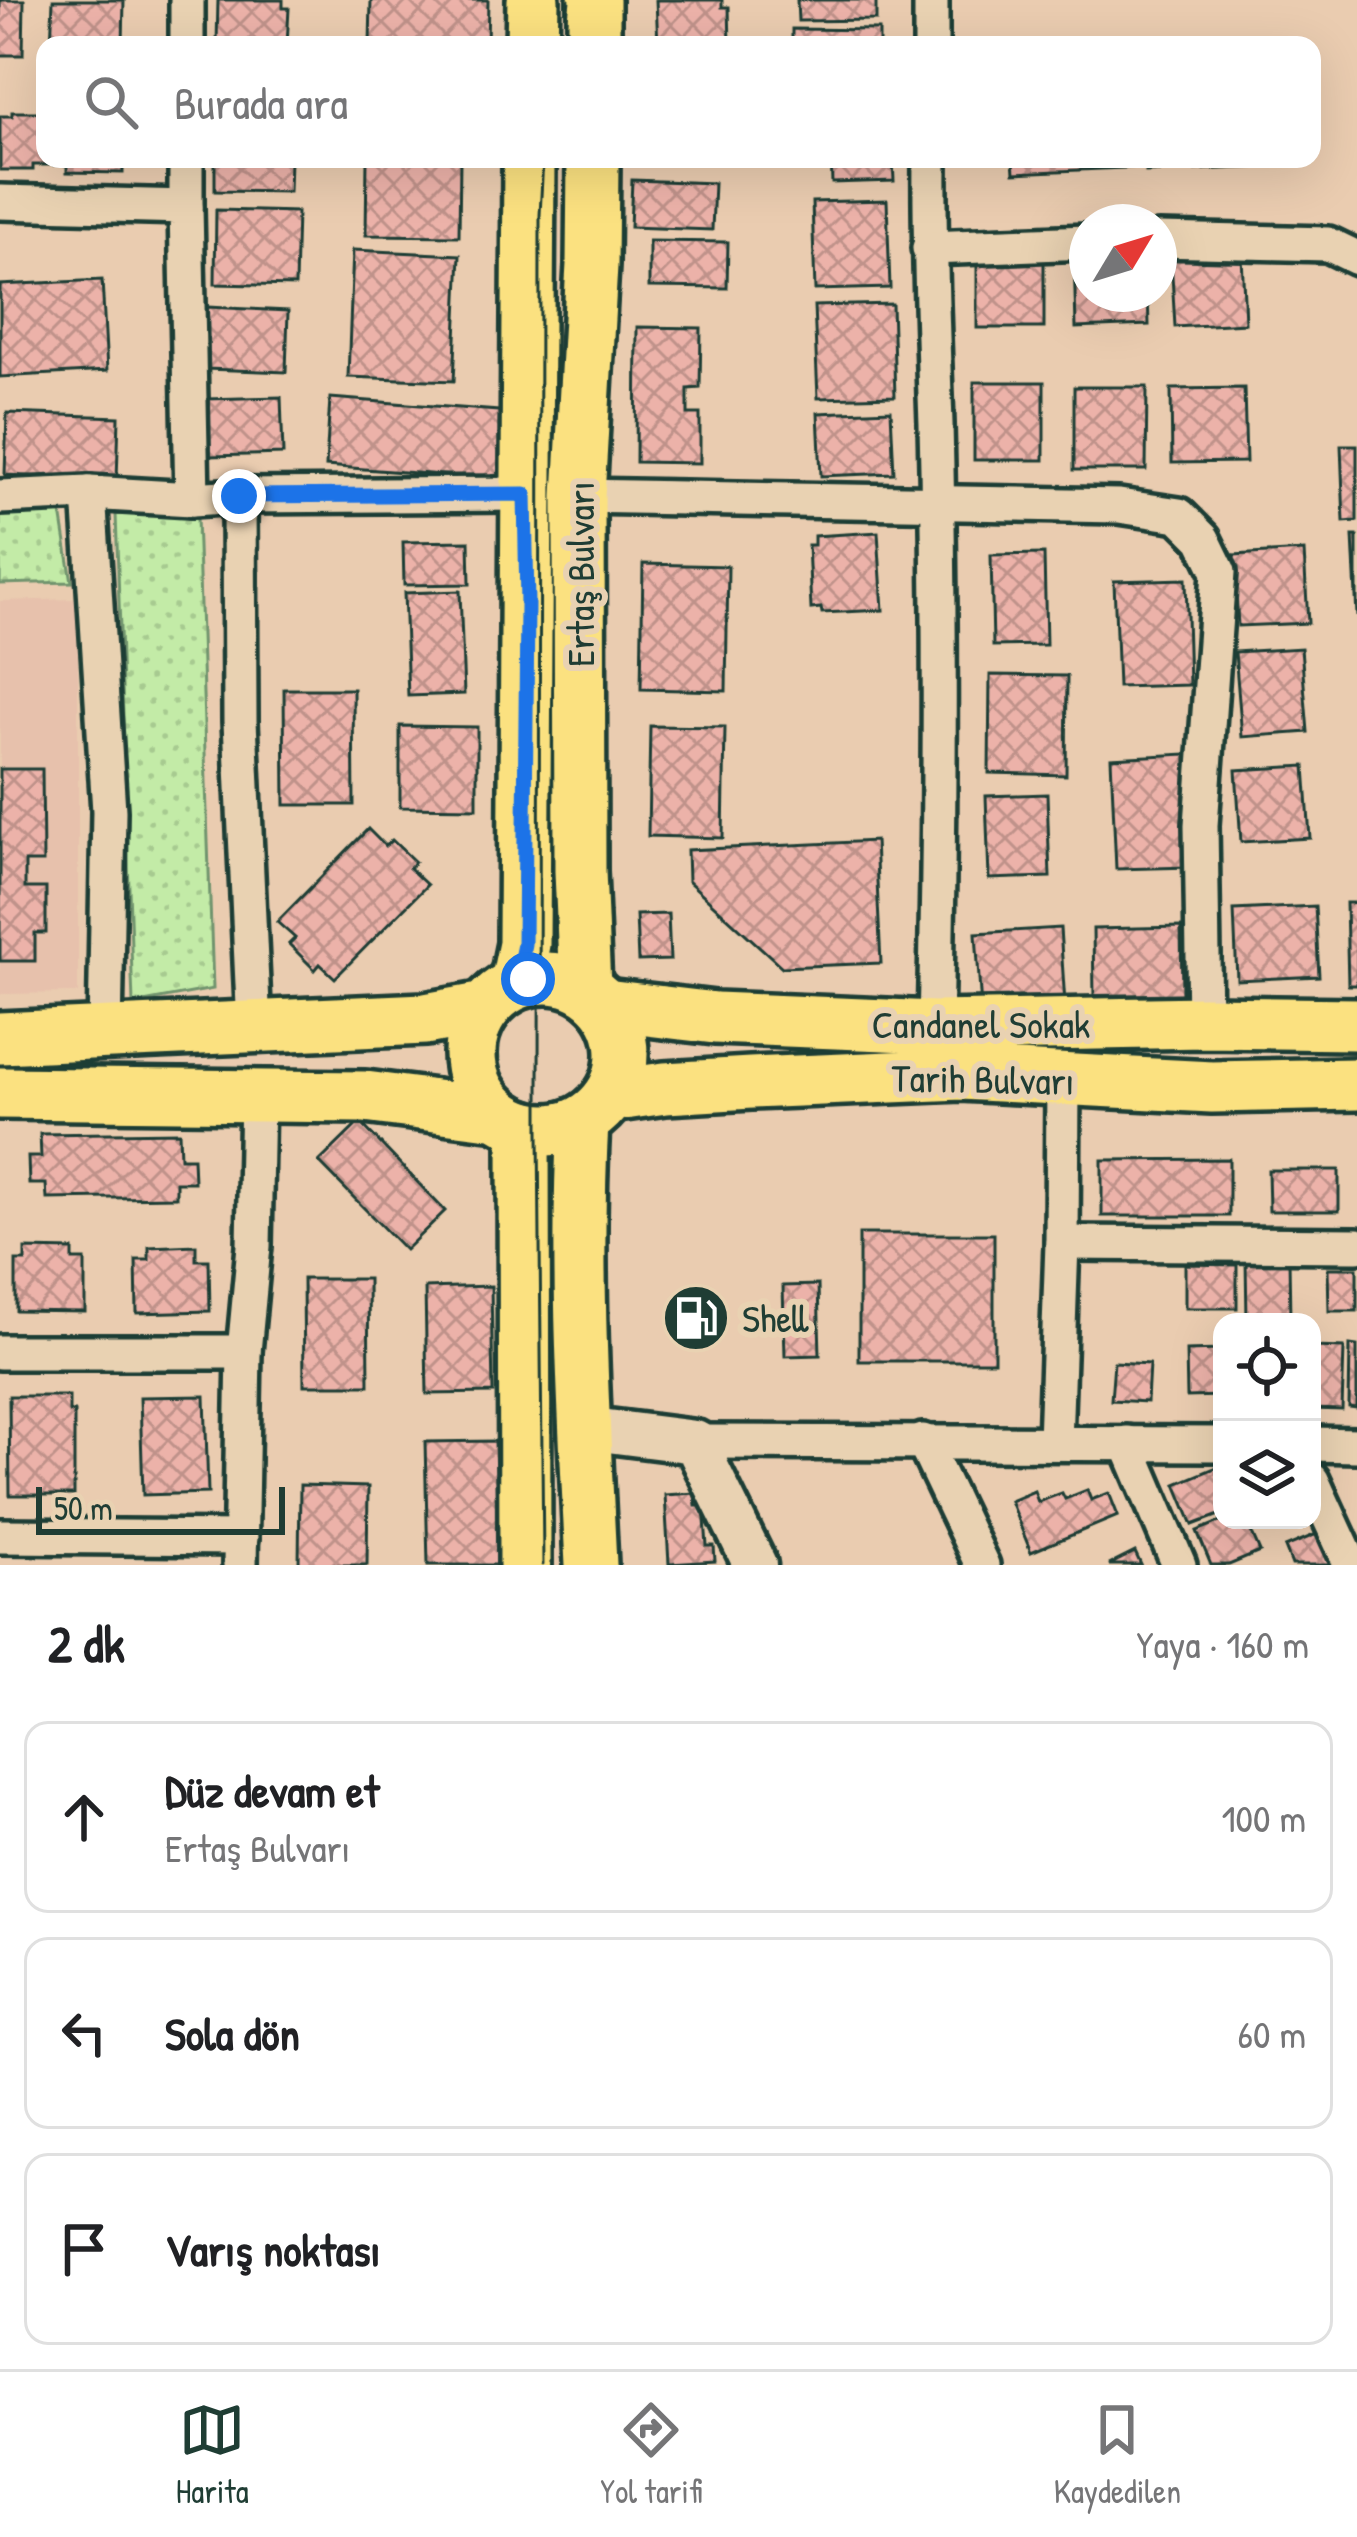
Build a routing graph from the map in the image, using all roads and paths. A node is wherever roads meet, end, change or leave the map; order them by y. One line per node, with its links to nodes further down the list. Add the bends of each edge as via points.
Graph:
1 (187, 0): 5 (street)
2 (533, 0): 6 (main road)
3 (594, 0): 7 (main road)
4 (931, 0): 8 (street)
5 (187, 36)
6 (532, 36)
7 (594, 36)
8 (931, 36)
9 (186, 168): 14 (street)
10 (529, 168): 20 (main road, Ertaş Bulvarı)
11 (593, 168): 23 (main road, Ertaş Bulvarı)
12 (930, 168): 17 (street)
13 (0, 202): 14 (street)
14 (186, 207): 24 (street)
15 (1177, 240): 18 (street, via 1328,244)
16 (1069, 243): 17 (street)
17 (929, 248): 25 (street)
18 (1357, 258)
19 (88, 493): 21 (street); 24 (street); 32 (street, via 109,811)
20 (525, 494): 22 (street); 26 (main road, Ertaş Bulvarı, via 524,944)
21 (0, 496)
22 (239, 496): 24 (street); 30 (street)
23 (579, 496): 25 (street); 27 (main road, Ertaş Bulvarı, via 580,871)
24 (192, 500)
25 (937, 504): 28 (street, via 1120,506 1179,515 1203,539 1219,572 1201,825); 31 (street)
26 (500, 995): 27 (main road, via 541,977); 30 (main road, via 425,1019); 39 (main road, via 472,1034 470,1063 479,1091)
27 (595, 997): 31 (main road, Candanel Sokak, via 715,1018); 38 (main road, via 620,1034 622,1066)
28 (1204, 1022): 29 (main road, Candanel Sokak); 31 (main road, Candanel Sokak)
29 (1357, 1024)
30 (254, 1028): 32 (main road)
31 (935, 1028)
32 (105, 1034): 33 (main road)
33 (0, 1038)
34 (1063, 1079): 35 (main road, Tarih Bulvarı); 38 (main road, Tarih Bulvarı, via 961,1074 708,1085); 40 (street)
35 (1357, 1084)
36 (0, 1093): 37 (main road)
37 (257, 1095): 39 (main road, via 364,1097); 43 (street)
38 (597, 1109): 39 (main road, via 555,1130); 44 (main road, via 579,1195)
39 (511, 1120): 55 (main road)
40 (1062, 1243): 41 (street); 47 (street)
41 (1357, 1245)
42 (0, 1352): 43 (street)
43 (244, 1352): 54 (street)
44 (584, 1428): 46 (street); 56 (main road)
45 (923, 1441): 46 (street); 47 (street); 58 (street)
46 (695, 1442): 57 (street)
47 (1055, 1442): 48 (street)
48 (1127, 1443): 49 (street); 59 (street)
49 (1213, 1444)
50 (1321, 1444): 51 (street)
51 (1357, 1445)
52 (1321, 1500): 60 (street)
53 (0, 1536): 54 (street)
54 (240, 1551)
55 (526, 1565)
56 (590, 1565)
57 (755, 1565)
58 (982, 1565)
59 (1179, 1565)
60 (1351, 1565)

